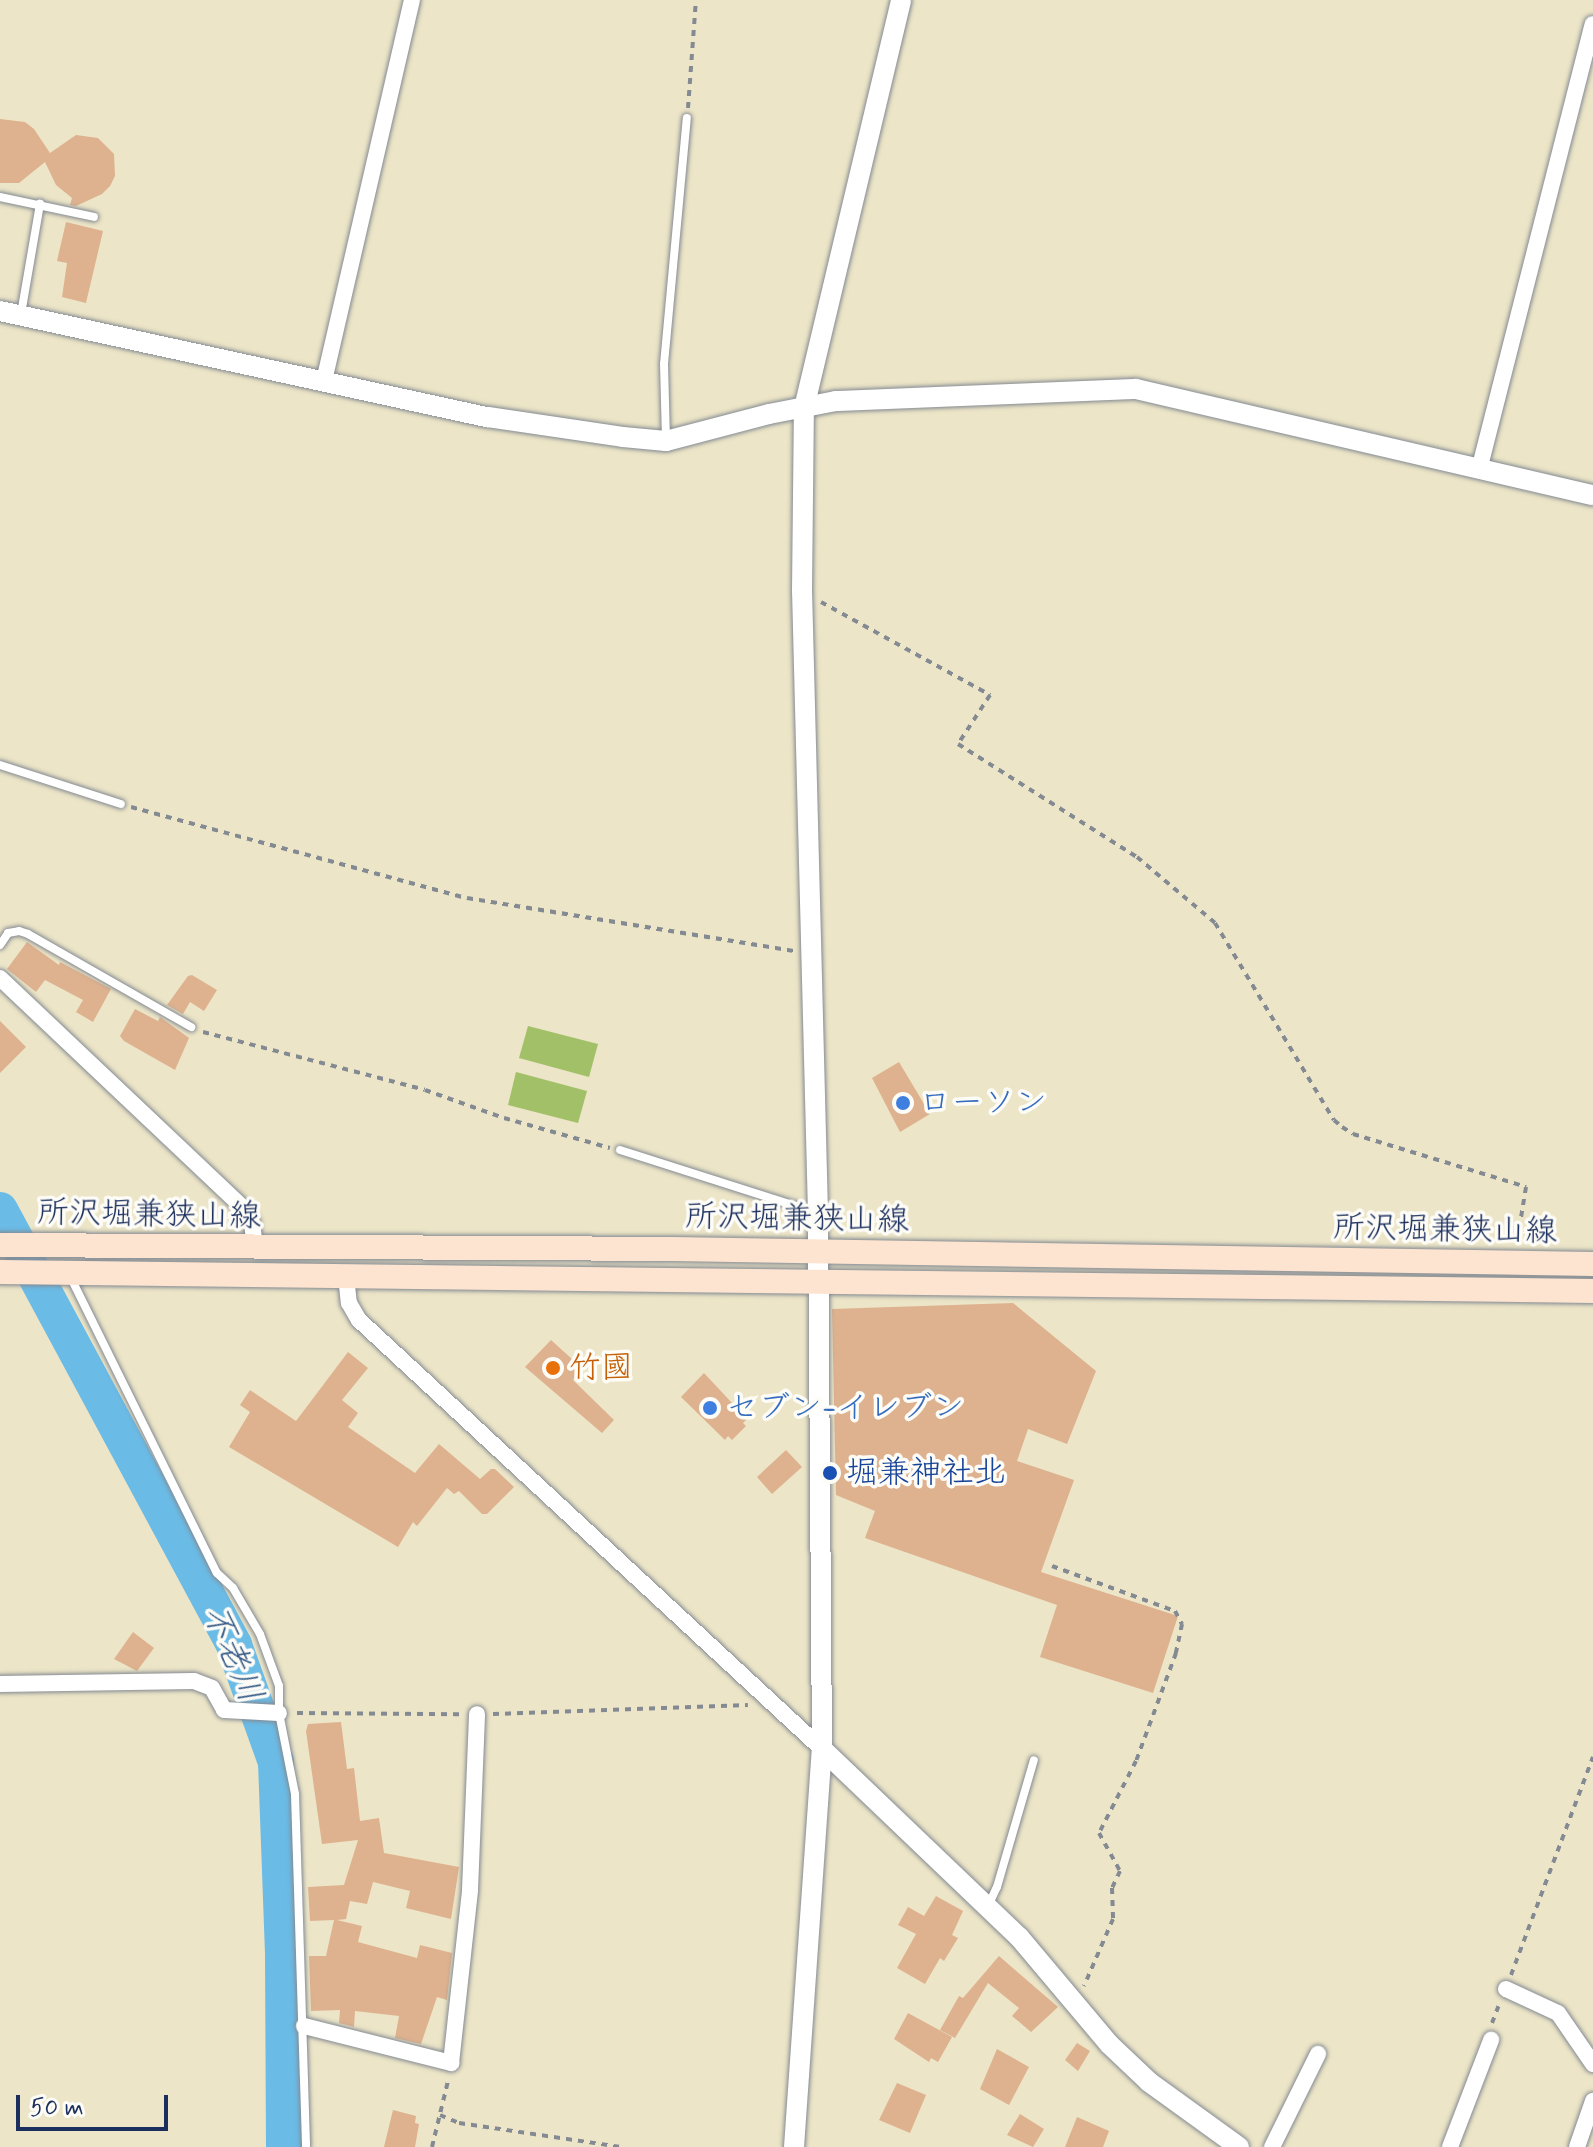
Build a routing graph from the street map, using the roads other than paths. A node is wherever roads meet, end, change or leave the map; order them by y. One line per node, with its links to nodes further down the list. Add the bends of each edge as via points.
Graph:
1 (412, 0): 10 (street)
2 (901, 0): 11 (street)
3 (1593, 24): 13 (street)
4 (687, 118): 12 (lane, via 664,364)
5 (0, 197): 6 (lane)
6 (40, 204): 7 (lane); 9 (lane)
7 (94, 217)
8 (0, 311): 9 (street)
9 (21, 315): 10 (street)
10 (324, 381): 12 (street, via 488,417)
11 (804, 408): 12 (street); 13 (street, via 836,401 1136,389); 21 (street, via 802,591)
12 (666, 441)
13 (1479, 470): 14 (street)
14 (1593, 495)
15 (0, 765): 16 (lane)
16 (121, 804)
17 (0, 945): 19 (lane, via 8,933 28,934)
18 (0, 978): 23 (street, via 242,1207 252,1223)
19 (191, 1027)
20 (620, 1150): 21 (lane)
21 (818, 1213): 24 (street)
22 (0, 1245): 23 (main road, 所沢堀兼狭山線)
23 (255, 1249): 24 (main road, 所沢堀兼狭山線)
24 (817, 1252): 25 (main road, 所沢堀兼狭山線); 29 (street)
25 (1593, 1264)
26 (4, 1272): 27 (main road, 所沢堀兼狭山線)
27 (66, 1272): 28 (main road, 所沢堀兼狭山線); 32 (lane, via 217,1573 233,1588 260,1634 279,1686)
28 (346, 1276): 29 (main road, 所沢堀兼狭山線); 34 (street, via 349,1303 359,1320)
29 (816, 1283): 30 (main road, 所沢堀兼狭山線); 34 (street)
30 (1593, 1291)
31 (0, 1684): 32 (street, via 194,1681 212,1688 224,1710)
32 (279, 1713): 38 (lane, via 295,1794)
33 (477, 1714): 38 (street, via 470,1890 451,2063)
34 (822, 1749): 36 (street); 44 (street)
35 (1034, 1760): 36 (lane)
36 (988, 1906): 45 (street, via 1109,2044 1149,2082)
37 (1506, 1989): 41 (street, via 1558,2013)
38 (304, 2026): 43 (lane)
39 (1491, 2040): 47 (street)
40 (1318, 2054): 46 (street)
41 (1593, 2064)
42 (1593, 2101): 48 (street)
43 (306, 2147)
44 (794, 2147)
45 (1239, 2147)
46 (1272, 2147)
47 (1450, 2147)
48 (1577, 2147)

